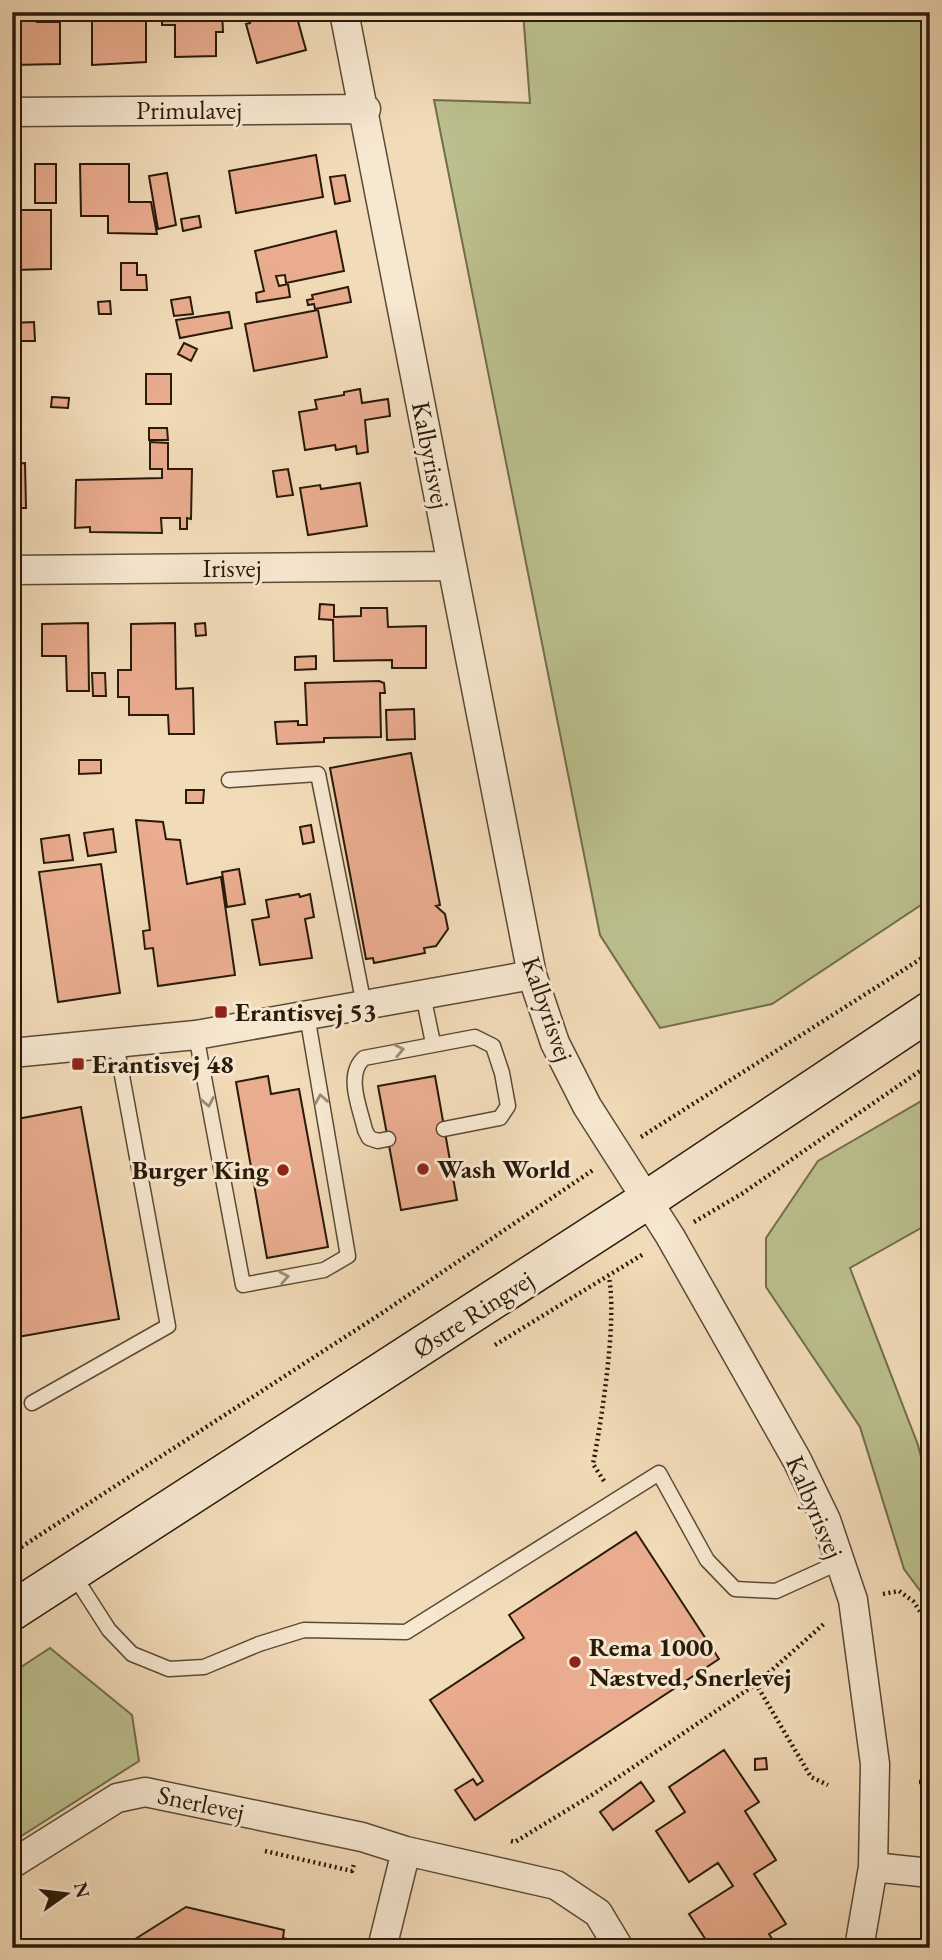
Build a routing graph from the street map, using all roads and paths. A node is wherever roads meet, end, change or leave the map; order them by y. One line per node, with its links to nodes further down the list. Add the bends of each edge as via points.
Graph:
1 (344, 12): 2 (street, Kalbyrisvej)
2 (366, 109): 3 (street, Primulavej); 4 (street, Kalbyrisvej)
3 (12, 112)
4 (452, 566): 5 (street, Irisvej); 8 (street, Kalbyrisvej)
5 (12, 570)
6 (229, 780): 10 (lane, via 318,774)
7 (930, 953): 20 (path)
8 (532, 975): 9 (street); 20 (street, Kalbyrisvej, via 555,1042)
9 (423, 995): 10 (street); 15 (lane)
10 (364, 1005): 12 (street)
11 (930, 1011): 21 (street, Østre Ringvej)
12 (307, 1015): 13 (street); 13 (lane, one-way to 12, via 243,1284 324,1270 348,1256)
13 (195, 1035): 14 (street)
14 (116, 1043): 16 (street); 24 (lane, via 168,1326)
15 (433, 1043): 18 (lane, via 475,1037 493,1046 508,1106 500,1118); 19 (lane, one-way to 15, via 369,1138 365,1130 354,1078 356,1065 364,1058)
16 (12, 1053)
17 (930, 1064): 22 (path, via 743,1193)
18 (444, 1129)
19 (388, 1139)
20 (617, 1153): 21 (street, Kalbyrisvej); 26 (path, via 382,1313)
21 (647, 1200): 22 (street, Kalbyrisvej); 28 (street, Østre Ringvej)
22 (670, 1236): 27 (street, Kalbyrisvej, via 797,1460)
23 (609, 1277): 25 (path, via 607,1354 593,1464)
24 (32, 1403)
25 (616, 1500): 27 (lane, via 659,1473 707,1560 735,1589 776,1591); 28 (lane, via 405,1632 304,1630 204,1667 169,1670 132,1654 109,1630)
26 (12, 1553)
27 (840, 1562): 29 (street, Kalbyrisvej)
28 (72, 1573): 30 (street, Østre Ringvej)
29 (853, 1600): 31 (path, via 899,1591 913,1601); 32 (path); 41 (street, Kalbyrisvej, via 875,1764)
30 (12, 1611)
31 (930, 1626)
32 (756, 1684): 35 (path, via 811,1777); 37 (path, via 515,1842)
33 (930, 1782): 34 (path)
34 (919, 1783)
35 (828, 1785)
36 (362, 1837): 38 (path, via 352,1871); 39 (street, Snerlevej); 40 (street, Snerlevej, via 145,1792 117,1798)
37 (502, 1840)
38 (255, 1849)
39 (406, 1851): 45 (street); 46 (street, Snerlevej, via 556,1885 598,1913)
40 (12, 1864)
41 (873, 1867): 42 (street); 47 (street, Kalbyrisvej)
42 (930, 1873)
43 (31, 1888): 44 (path)
44 (12, 1900)
45 (382, 1948)
46 (619, 1948)
47 (859, 1948)

